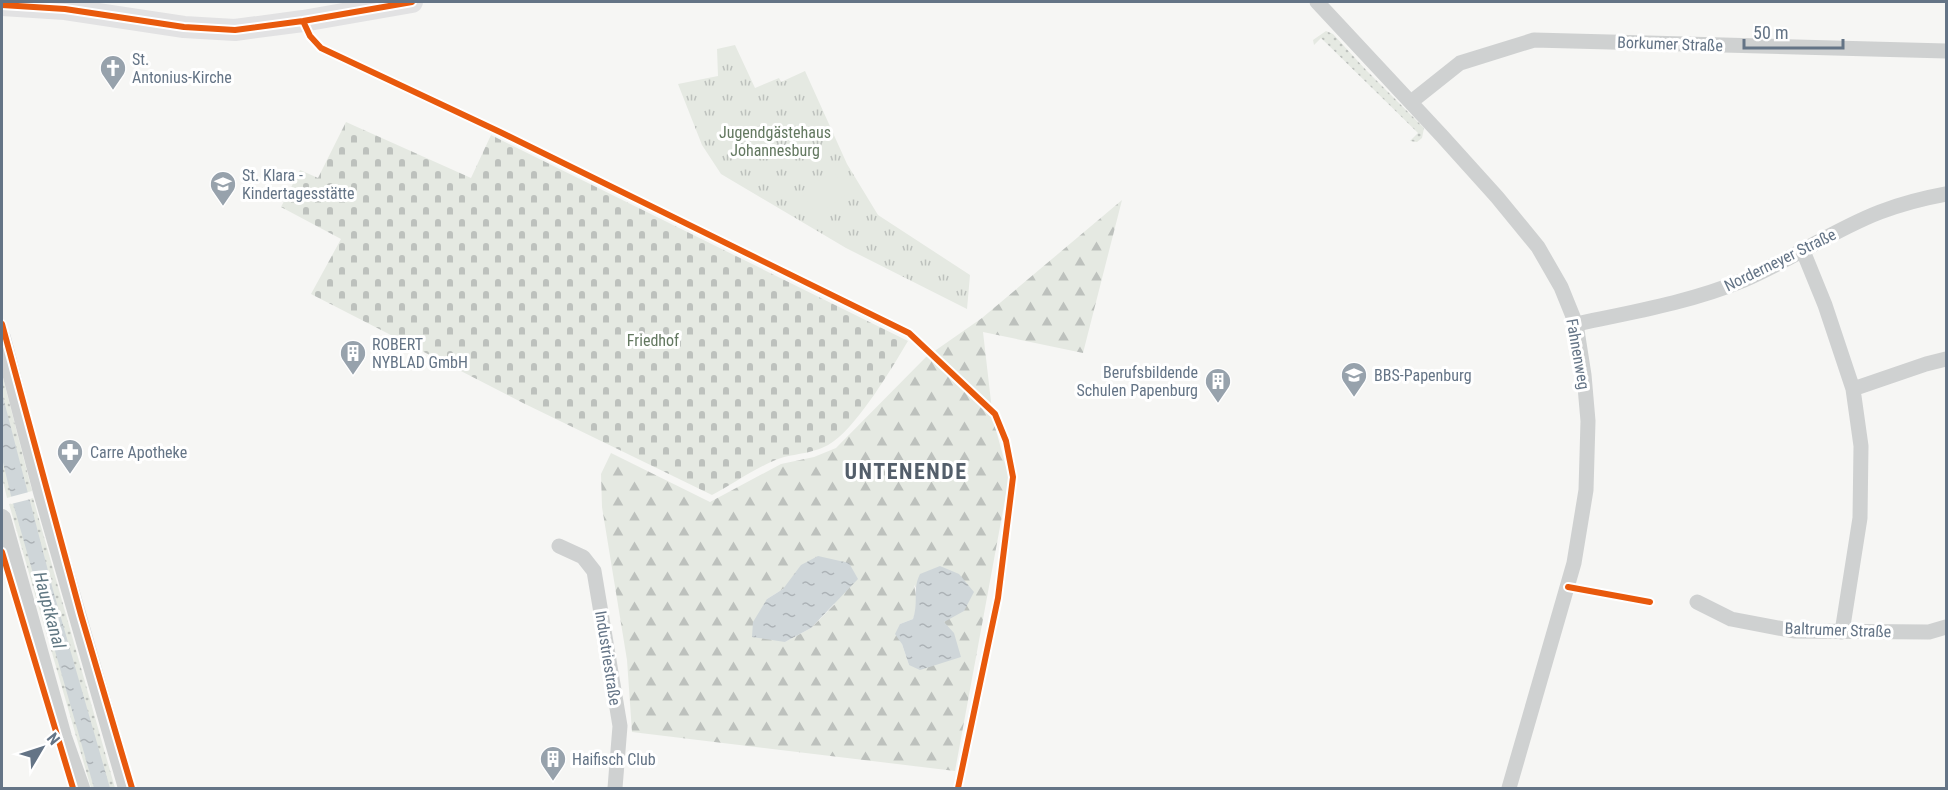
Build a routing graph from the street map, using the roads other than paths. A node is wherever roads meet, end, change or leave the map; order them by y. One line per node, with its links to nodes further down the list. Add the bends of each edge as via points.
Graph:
1 (1317, 2): 5 (street, Fahnenweg)
2 (398, 3): 3 (main road, via 235,30)
3 (2, 5)
4 (1947, 51): 5 (street, Borkumer Straße, via 1534,40 1460,63)
5 (1411, 102): 8 (street, Fahnenweg, via 1538,247)
6 (1947, 194): 7 (street, Norderneyer Straße, via 1879,212)
7 (1803, 251): 8 (street, Norderneyer Straße, via 1708,293); 11 (street)
8 (1576, 324): 20 (street, Fahnenweg, via 1588,422 1586,490 1575,563)
9 (2, 338): 18 (street)
10 (1947, 359): 11 (street)
11 (1853, 389): 16 (street, via 1861,446 1860,518)
12 (2, 518): 17 (street)
13 (559, 546): 19 (street, Industriestraße, via 583,557 594,571 620,726)
14 (1697, 602): 16 (street, Baltrumer Straße, via 1731,619 1794,631)
15 (1947, 627): 16 (street, Baltrumer Straße, via 1929,632)
16 (1842, 632)
17 (81, 789)
18 (127, 789)
19 (615, 789)
20 (1509, 789)

